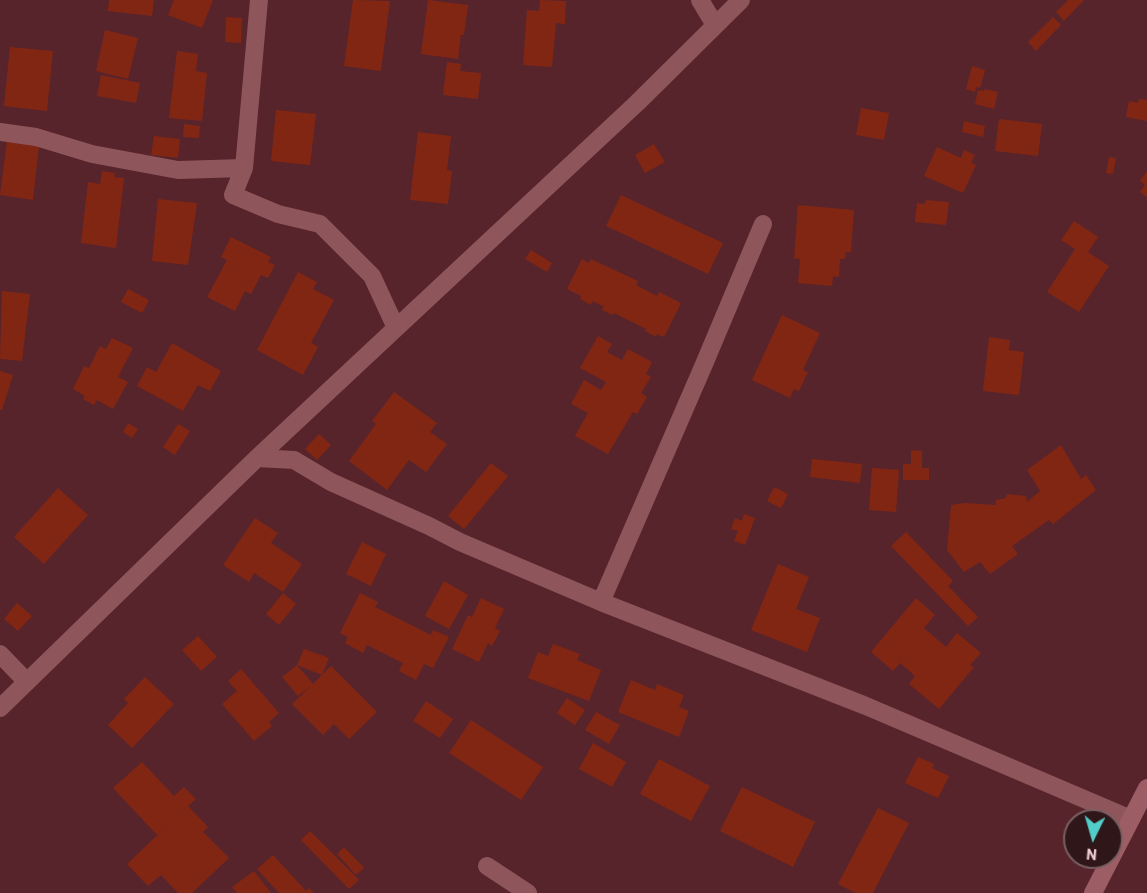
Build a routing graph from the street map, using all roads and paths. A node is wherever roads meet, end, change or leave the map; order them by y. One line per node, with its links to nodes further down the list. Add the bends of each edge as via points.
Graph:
1 (259, 0): 6 (street)
2 (700, 0): 4 (street)
3 (741, 0): 4 (street)
4 (715, 25): 8 (street)
5 (0, 132): 6 (street, via 178,170)
6 (244, 168): 8 (street, via 233,195 278,214 320,224 372,276)
7 (763, 224): 10 (street)
8 (396, 328): 9 (street)
9 (257, 458): 10 (street, via 294,460 331,482 460,542); 12 (street)
10 (601, 602): 15 (street, via 866,706)
11 (0, 654): 12 (street)
12 (27, 682): 13 (street)
13 (0, 708)
14 (1147, 788): 15 (main road)
15 (1131, 819): 18 (main road)
16 (487, 866): 17 (street)
17 (528, 893)
18 (1093, 893)

